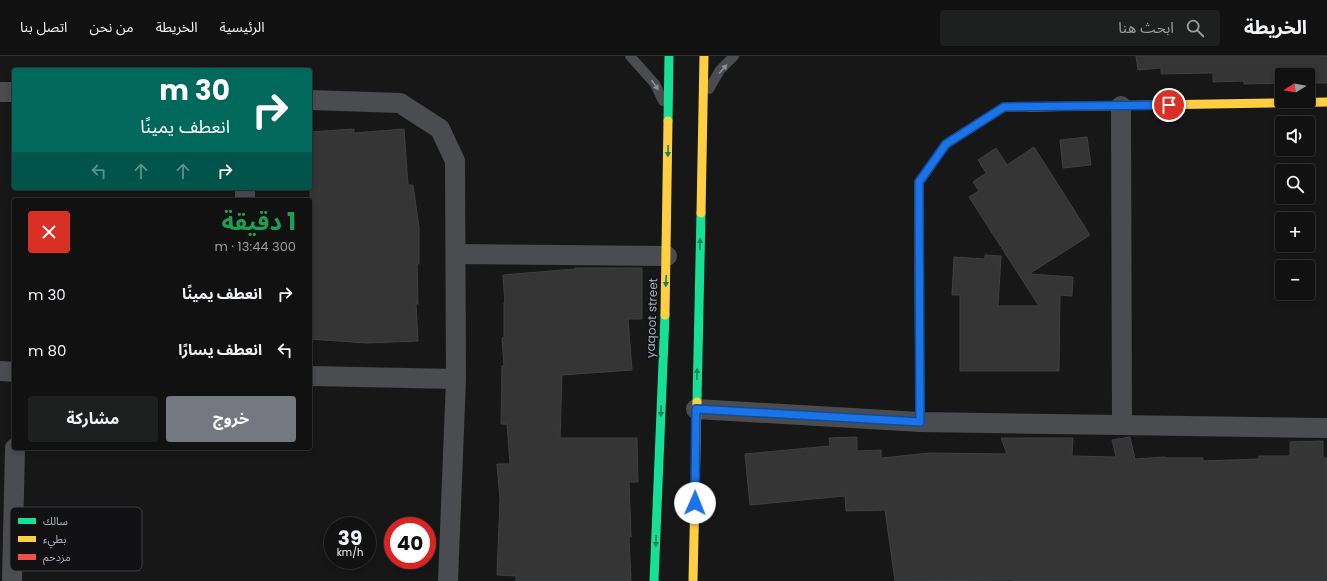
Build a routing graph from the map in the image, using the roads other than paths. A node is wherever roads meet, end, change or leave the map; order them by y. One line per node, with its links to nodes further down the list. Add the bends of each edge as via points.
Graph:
1 (630, 56): 11 (lane, one-way to 11, via 655,84)
2 (668, 56): 11 (street, yaqoot street)
3 (734, 56): 10 (lane, one-way to 3, via 712,82)
4 (705, 57): 10 (street)
5 (0, 92): 6 (street)
6 (12, 92)
7 (312, 100): 12 (street, via 400,103 440,129 455,161)
8 (1327, 102): 9 (street)
9 (1121, 106): 19 (street, via 1004,107 946,144 919,182); 20 (street)
10 (703, 109): 18 (street, one-way to 10)
11 (669, 123): 13 (street, yaqoot street, one-way to 13)
12 (456, 254): 13 (street); 17 (street)
13 (667, 256): 27 (street, yaqoot street, one-way to 27)
14 (0, 371): 15 (street)
15 (12, 372)
16 (312, 376): 17 (street)
17 (456, 379): 26 (street)
18 (696, 409): 19 (street); 28 (street)
19 (920, 422): 20 (street)
20 (1122, 425): 21 (street)
21 (1327, 428)
22 (15, 450): 23 (street)
23 (14, 507)
24 (12, 571): 25 (street)
25 (12, 581)
26 (448, 581)
27 (654, 581)
28 (694, 581)

